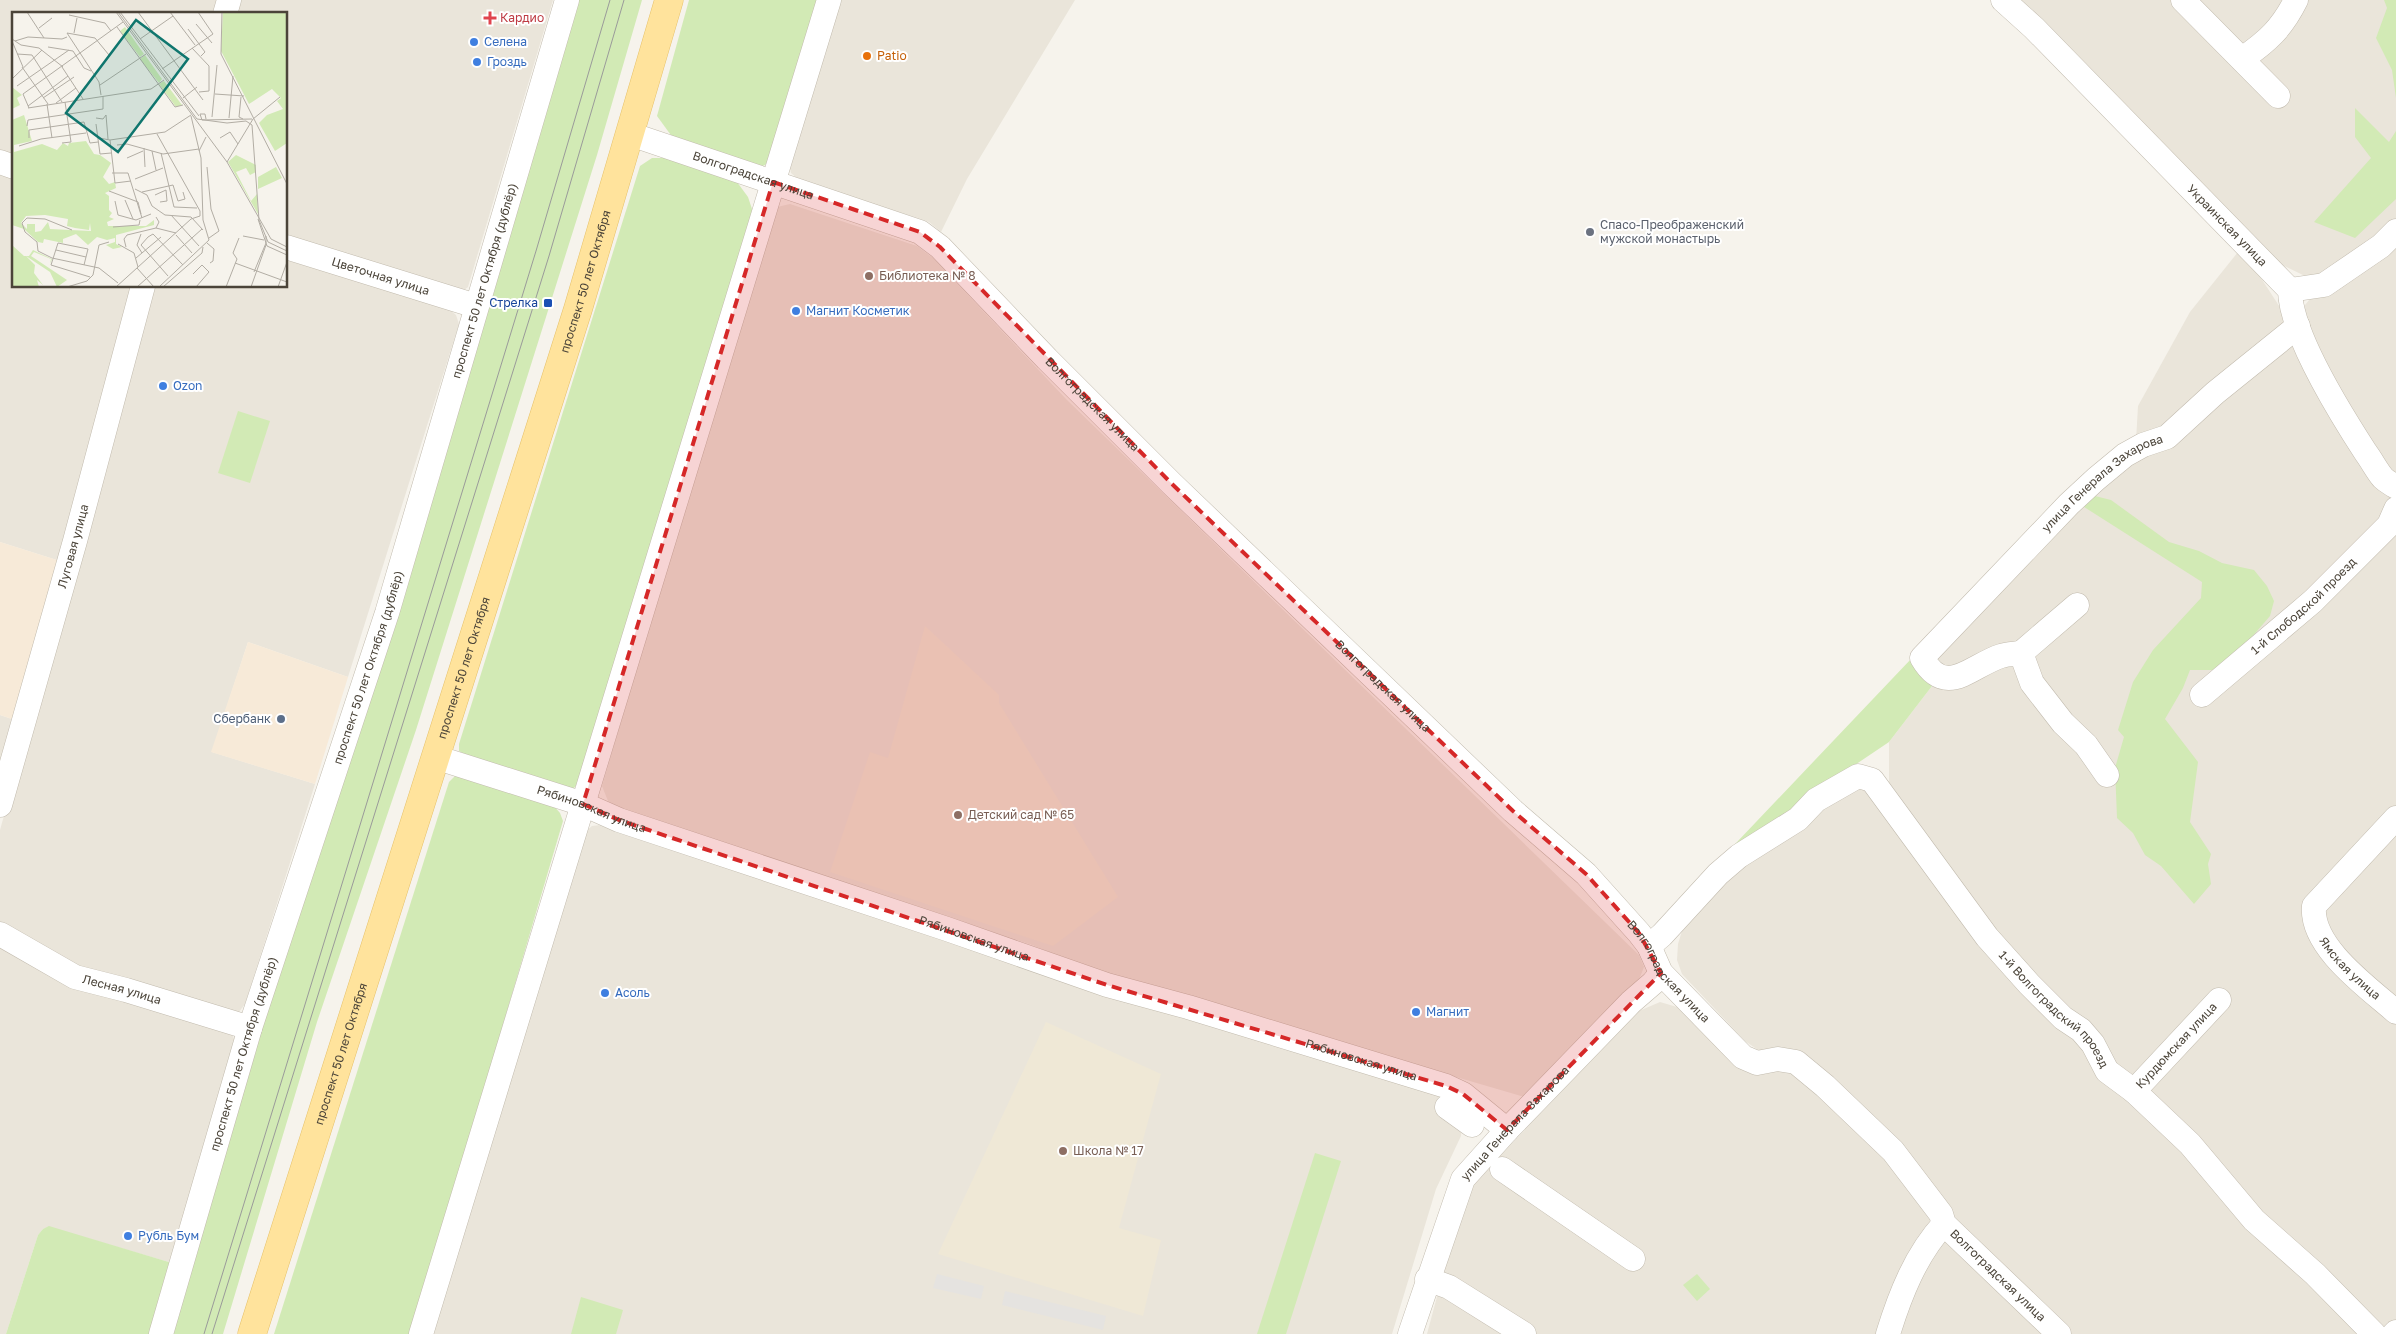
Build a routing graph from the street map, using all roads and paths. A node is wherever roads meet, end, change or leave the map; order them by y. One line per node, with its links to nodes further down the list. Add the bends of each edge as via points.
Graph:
1 (567, 0): 17 (street, проспект 50 лет Октября (дублёр))
2 (669, 0): 9 (main road, проспект 50 лет Октября)
3 (829, 0): 12 (street)
4 (2003, 0): 16 (street, Украинская улица)
5 (2183, 0): 7 (street)
6 (2296, 0): 7 (street, via 2285,23)
7 (2242, 59): 8 (street)
8 (2278, 96)
9 (630, 134): 12 (street, Волгоградская улица); 24 (main road, проспект 50 лет Октября, via 578,309)
10 (0, 162): 11 (street)
11 (12, 166)
12 (773, 182): 26 (street); 30 (street, Волгоградская улица, via 920,232 940,247 1180,491 1513,811 1586,874)
13 (2396, 230): 16 (street, via 2381,246 2324,285)
14 (288, 248): 17 (street, Цветочная улица)
15 (142, 288): 27 (street, Луговая улица)
16 (2290, 290): 18 (street)
17 (476, 306): 34 (street, проспект 50 лет Октября (дублёр), via 387,613)
18 (2298, 326): 19 (street, via 2318,372 2357,439 2384,478); 22 (street, улица Генерала Захарова, via 2167,438 2125,455 2096,479 1922,658 1938,677 1950,680 2002,655)
19 (2396, 487)
20 (2394, 523): 23 (street, 1-й Слободской проезд, via 2314,601)
21 (2078, 605): 22 (street)
22 (2021, 653): 25 (street, via 2032,683)
23 (2202, 695)
24 (434, 757): 26 (street, Рябиновская улица); 44 (main road, проспект 50 лет Октября)
25 (2107, 774)
26 (583, 804): 38 (street, Рябиновская улица, via 619,820 947,928 1108,985 1446,1086 1463,1094); 45 (street)
27 (0, 805)
28 (2396, 818): 33 (street, Ямская улица, via 2314,906 2313,916 2320,936 2336,958)
29 (0, 934): 34 (street, Лесная улица, via 75,977)
30 (1649, 946): 31 (street, Волгоградская улица); 35 (street, 1-й Волгоградский проезд, via 1739,856 1798,819 1816,800 1858,776 1872,780 1987,936 2063,1018 2081,1030 2093,1044 2107,1071)
31 (1661, 973): 38 (street, улица Генерала Захарова); 40 (street, Волгоградская улица, via 1743,1058 1757,1062 1778,1059 1796,1062 1825,1086 1893,1151 1941,1214)
32 (2219, 1000): 35 (street, Курдюмская улица)
33 (2396, 1012)
34 (250, 1028): 43 (street, проспект 50 лет Октября (дублёр))
35 (2134, 1091): 50 (street, 1-й Волгоградский проезд, via 2190,1144 2254,1220 2315,1274)
36 (1447, 1107): 37 (street)
37 (1472, 1126)
38 (1507, 1130): 42 (street, улица Генерала Захарова, via 1463,1179)
39 (1502, 1169): 41 (street)
40 (1944, 1224): 48 (street, via 1932,1236 1900,1295); 49 (street, Волгоградская улица)
41 (1633, 1259)
42 (1427, 1279): 46 (street, улица Генерала Захарова); 47 (street, via 1449,1287)
43 (161, 1334)
44 (252, 1334)
45 (421, 1334)
46 (1410, 1334)
47 (1524, 1334)
48 (1888, 1334)
49 (2059, 1334)
50 (2374, 1334)

